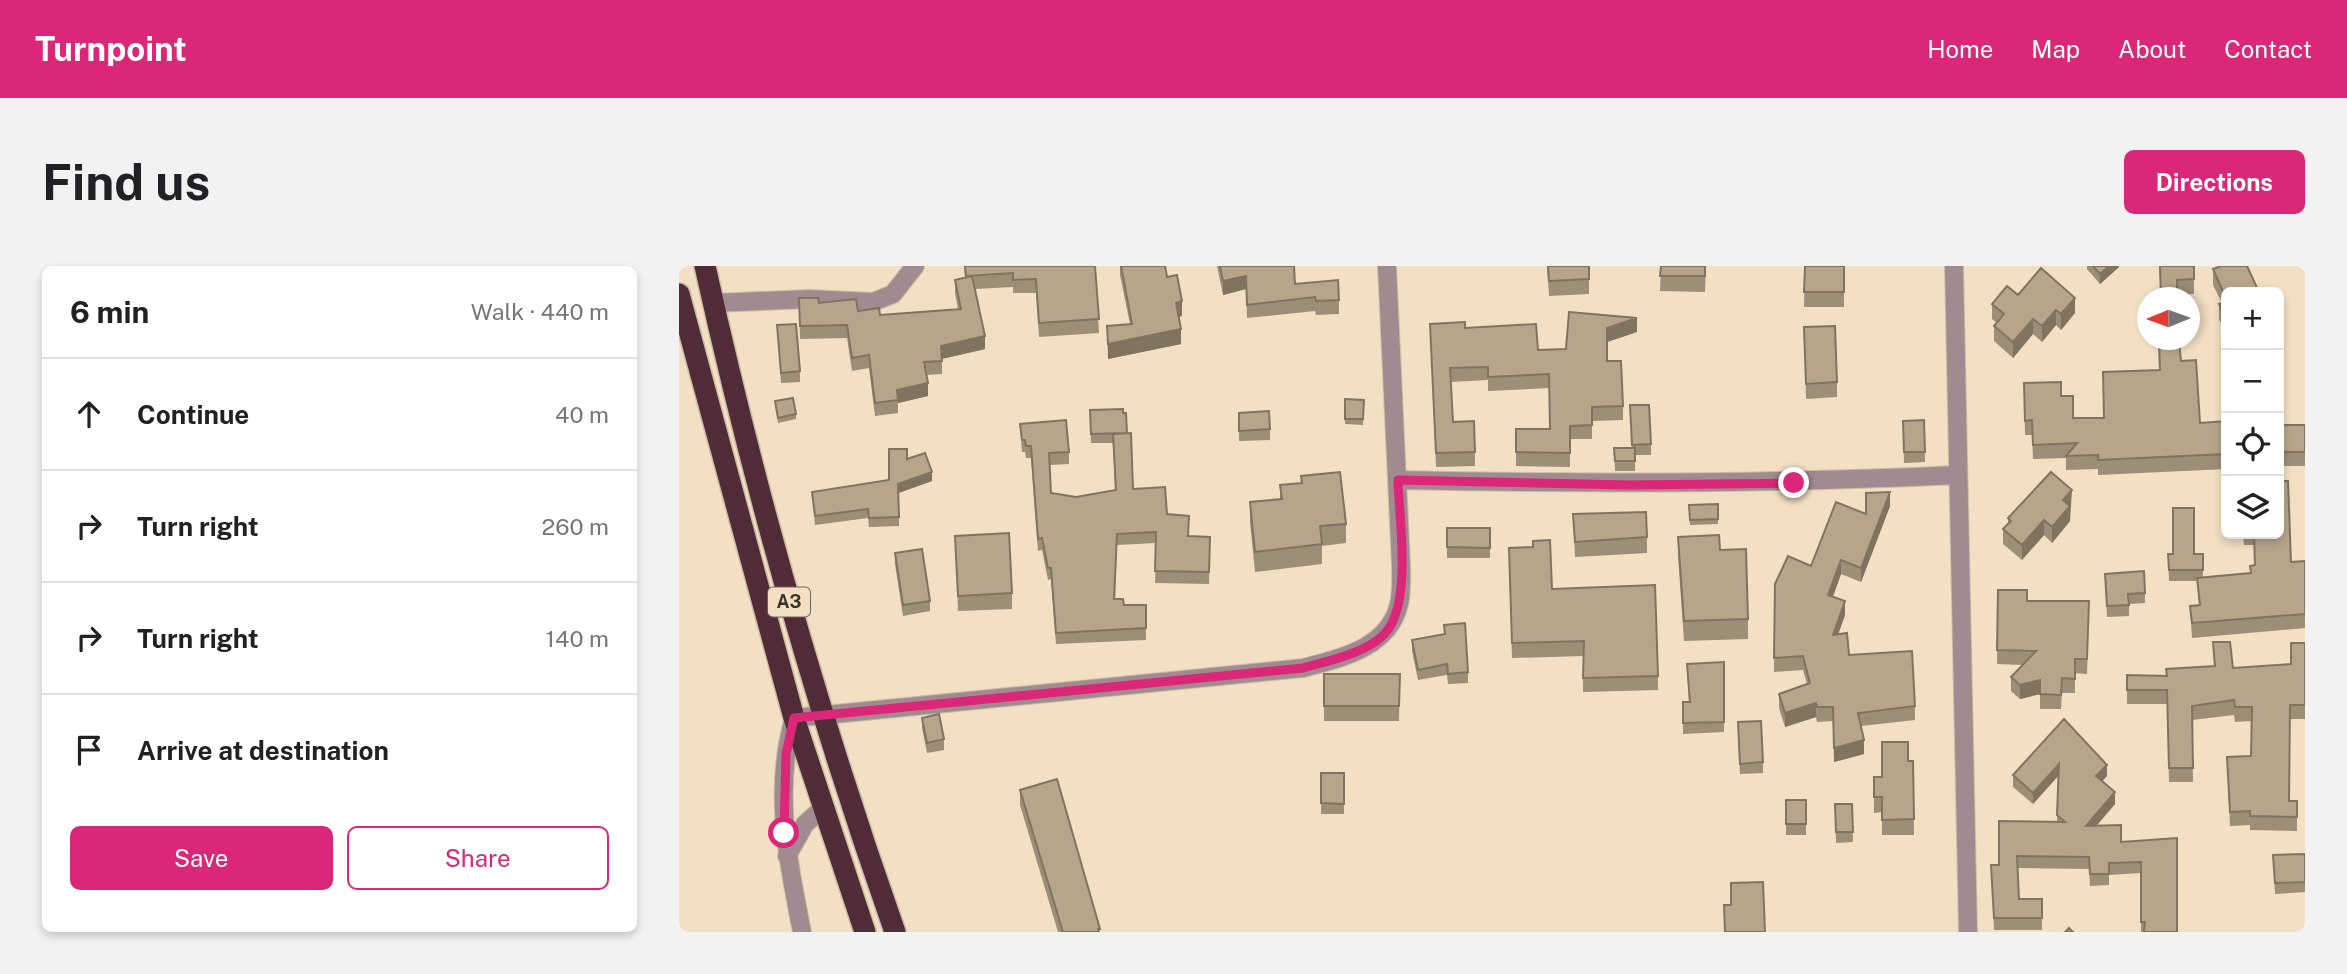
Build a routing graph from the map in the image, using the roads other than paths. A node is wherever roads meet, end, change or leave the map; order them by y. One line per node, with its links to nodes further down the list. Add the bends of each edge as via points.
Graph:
1 (705, 266): 6 (highway, A3)
2 (915, 266): 6 (street, via 893,293 873,302)
3 (1387, 266): 8 (street)
4 (1954, 266): 7 (street)
5 (679, 293): 10 (highway, A3)
6 (713, 303): 9 (highway, A3)
7 (1957, 475): 8 (street, via 1630,485); 18 (street)
8 (1398, 480): 11 (street, via 1399,604 1387,632 1350,655 1303,668)
9 (765, 511): 10 (highway); 11 (highway, A3)
10 (739, 518): 12 (highway, A3)
11 (823, 715): 12 (street); 17 (highway, A3)
12 (794, 718): 13 (highway, A3); 14 (street, via 784,791)
13 (823, 808): 14 (street, via 806,824); 16 (highway, A3)
14 (787, 856): 15 (street)
15 (802, 932)
16 (865, 932)
17 (895, 932)
18 (1968, 932)

